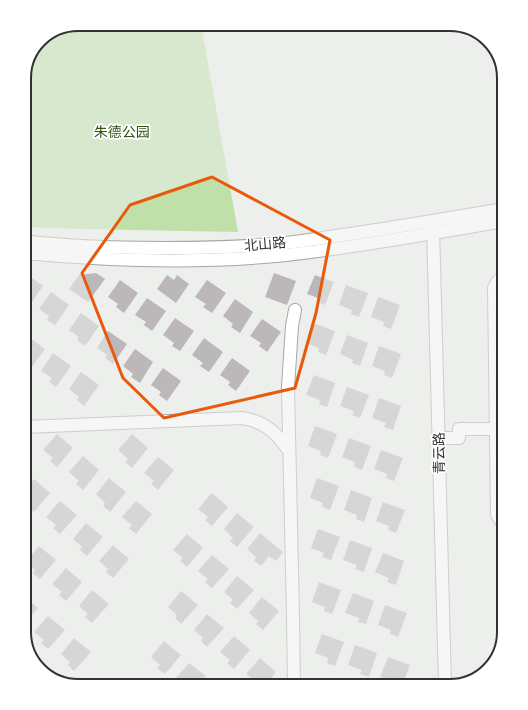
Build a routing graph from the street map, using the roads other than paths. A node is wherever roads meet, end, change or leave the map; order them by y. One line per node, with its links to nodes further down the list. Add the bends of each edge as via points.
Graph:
1 (497, 211): 3 (street, 北山路)
2 (497, 222): 3 (street, 北山路)
3 (434, 226): 4 (street, 北山路, via 237,247 140,248); 5 (street, 北山路, via 358,245 238,258 132,260); 10 (street, 青云路)
4 (31, 242)
5 (31, 254)
6 (497, 282): 9 (street, via 494,288)
7 (294, 310): 11 (street, via 288,387)
8 (31, 427): 11 (street, via 242,418 263,424 283,441)
9 (496, 429): 10 (street, via 459,429 459,438); 12 (street)
10 (439, 438): 14 (street, 青云路)
11 (289, 451): 13 (street)
12 (497, 515)
13 (294, 679)
14 (445, 679)

